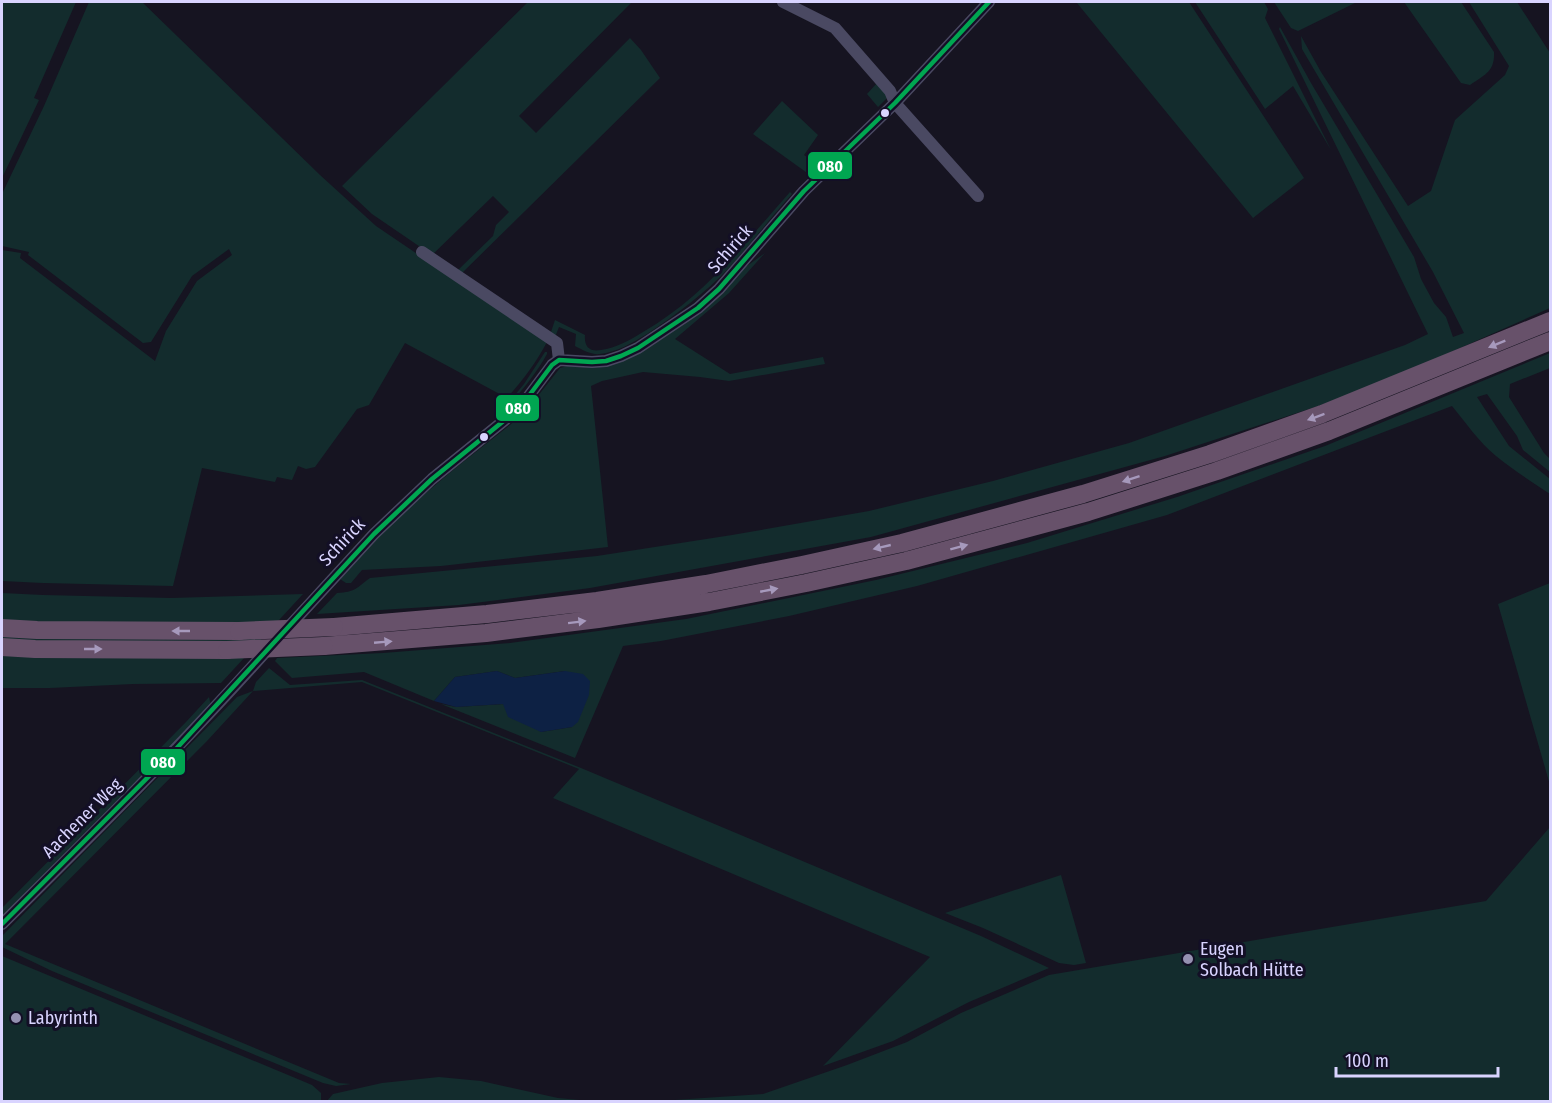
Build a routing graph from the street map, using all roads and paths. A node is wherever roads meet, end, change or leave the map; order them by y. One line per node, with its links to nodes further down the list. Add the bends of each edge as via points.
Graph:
1 (783, 2): 3 (street, via 835,28 890,91)
2 (989, 2): 3 (street, Schirick)
3 (895, 103): 4 (street); 8 (street, Schirick, via 804,190 698,308 621,356 592,362)
4 (978, 196)
5 (422, 252): 8 (street, via 557,344)
6 (1551, 321): 9 (highway, one-way to 9, bridge, via 1322,414 1210,454 1083,494 902,543 802,565 597,601 334,627 240,631)
7 (1551, 341): 10 (highway, one-way to 7, bridge, via 227,650 324,646 476,634 731,598 906,561 1088,512 1329,431)
8 (559, 360): 11 (street, Schirick, via 506,419 381,526)
9 (2, 628)
10 (2, 647)
11 (261, 658): 12 (street, Aachener Weg, via 168,758)
12 (2, 924)

